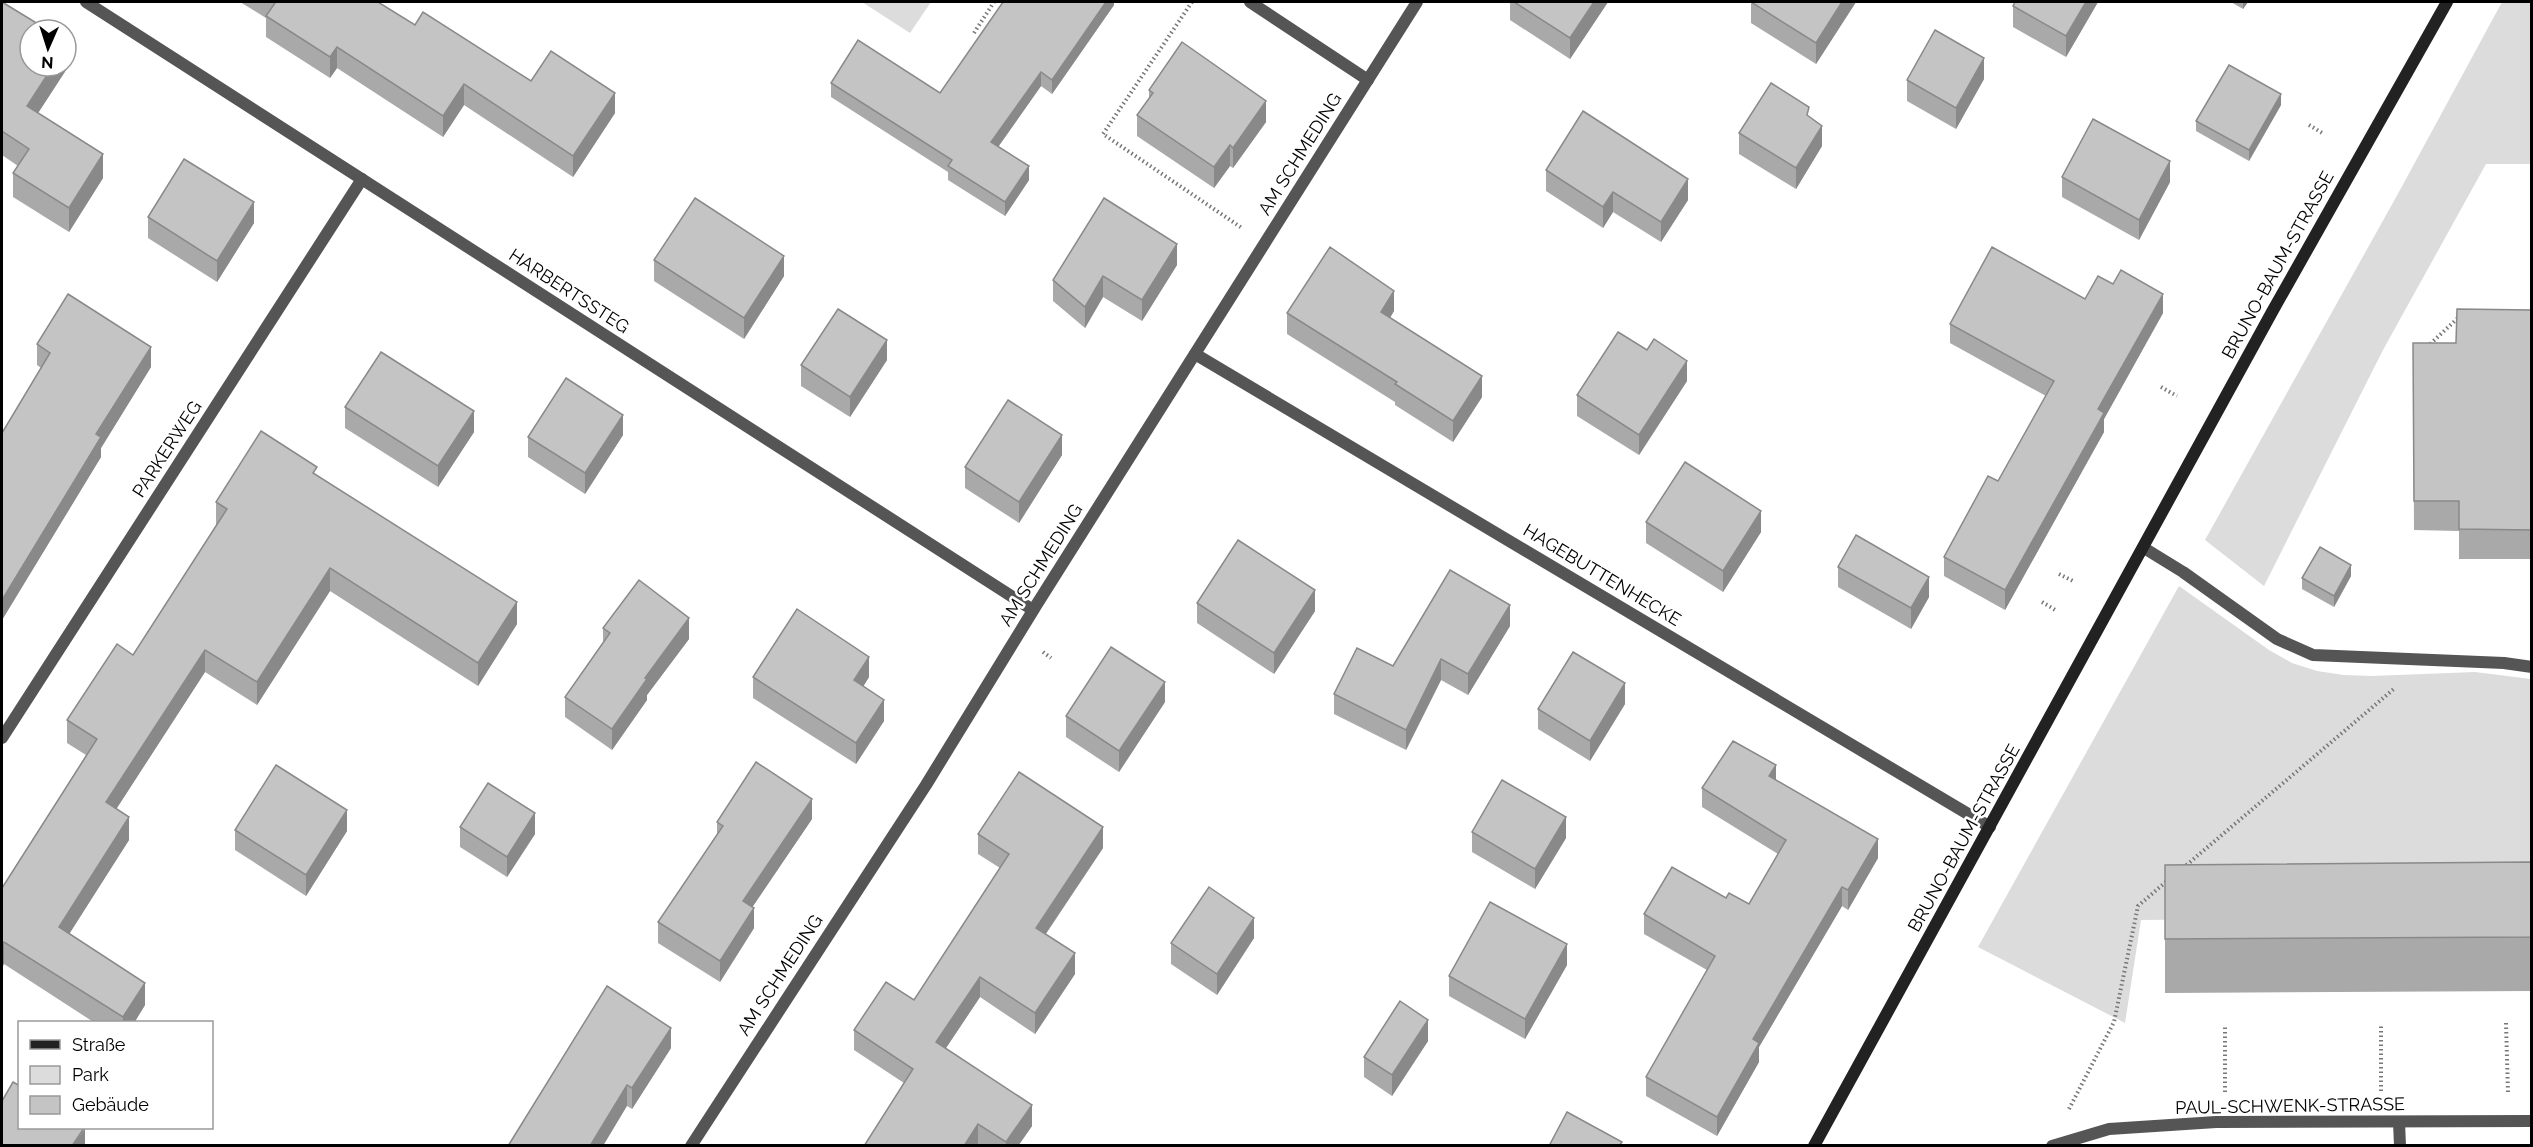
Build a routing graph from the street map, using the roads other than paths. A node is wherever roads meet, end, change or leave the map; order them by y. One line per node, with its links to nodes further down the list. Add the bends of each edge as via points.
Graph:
1 (86, 2): 6 (street, HARBERTSSTEG)
2 (1250, 2): 5 (street)
3 (1417, 2): 5 (street, AM SCHMEDING)
4 (2447, 2): 8 (street, BRUNO-BAUM-STRASSE)
5 (1368, 80): 7 (street, AM SCHMEDING)
6 (362, 179): 9 (street, HARBERTSSTEG); 11 (street, PARKERWEG)
7 (1195, 354): 9 (street, AM SCHMEDING); 12 (street, HAGEBUTTENHECKE)
8 (2144, 548): 10 (street, via 2277,639 2313,655); 12 (street, BRUNO-BAUM-STRASSE)
9 (1033, 610): 15 (street, AM SCHMEDING, via 926,785)
10 (2532, 667)
11 (2, 738)
12 (1990, 827): 16 (street, BRUNO-BAUM-STRASSE)
13 (2532, 1121): 14 (street, PAUL-SCHWENK-STRASSE)
14 (2399, 1122): 17 (street, PAUL-SCHWENK-STRASSE, via 2225,1122 2109,1129); 18 (street)
15 (691, 1146)
16 (1814, 1146)
17 (2052, 1146)
18 (2400, 1146)

